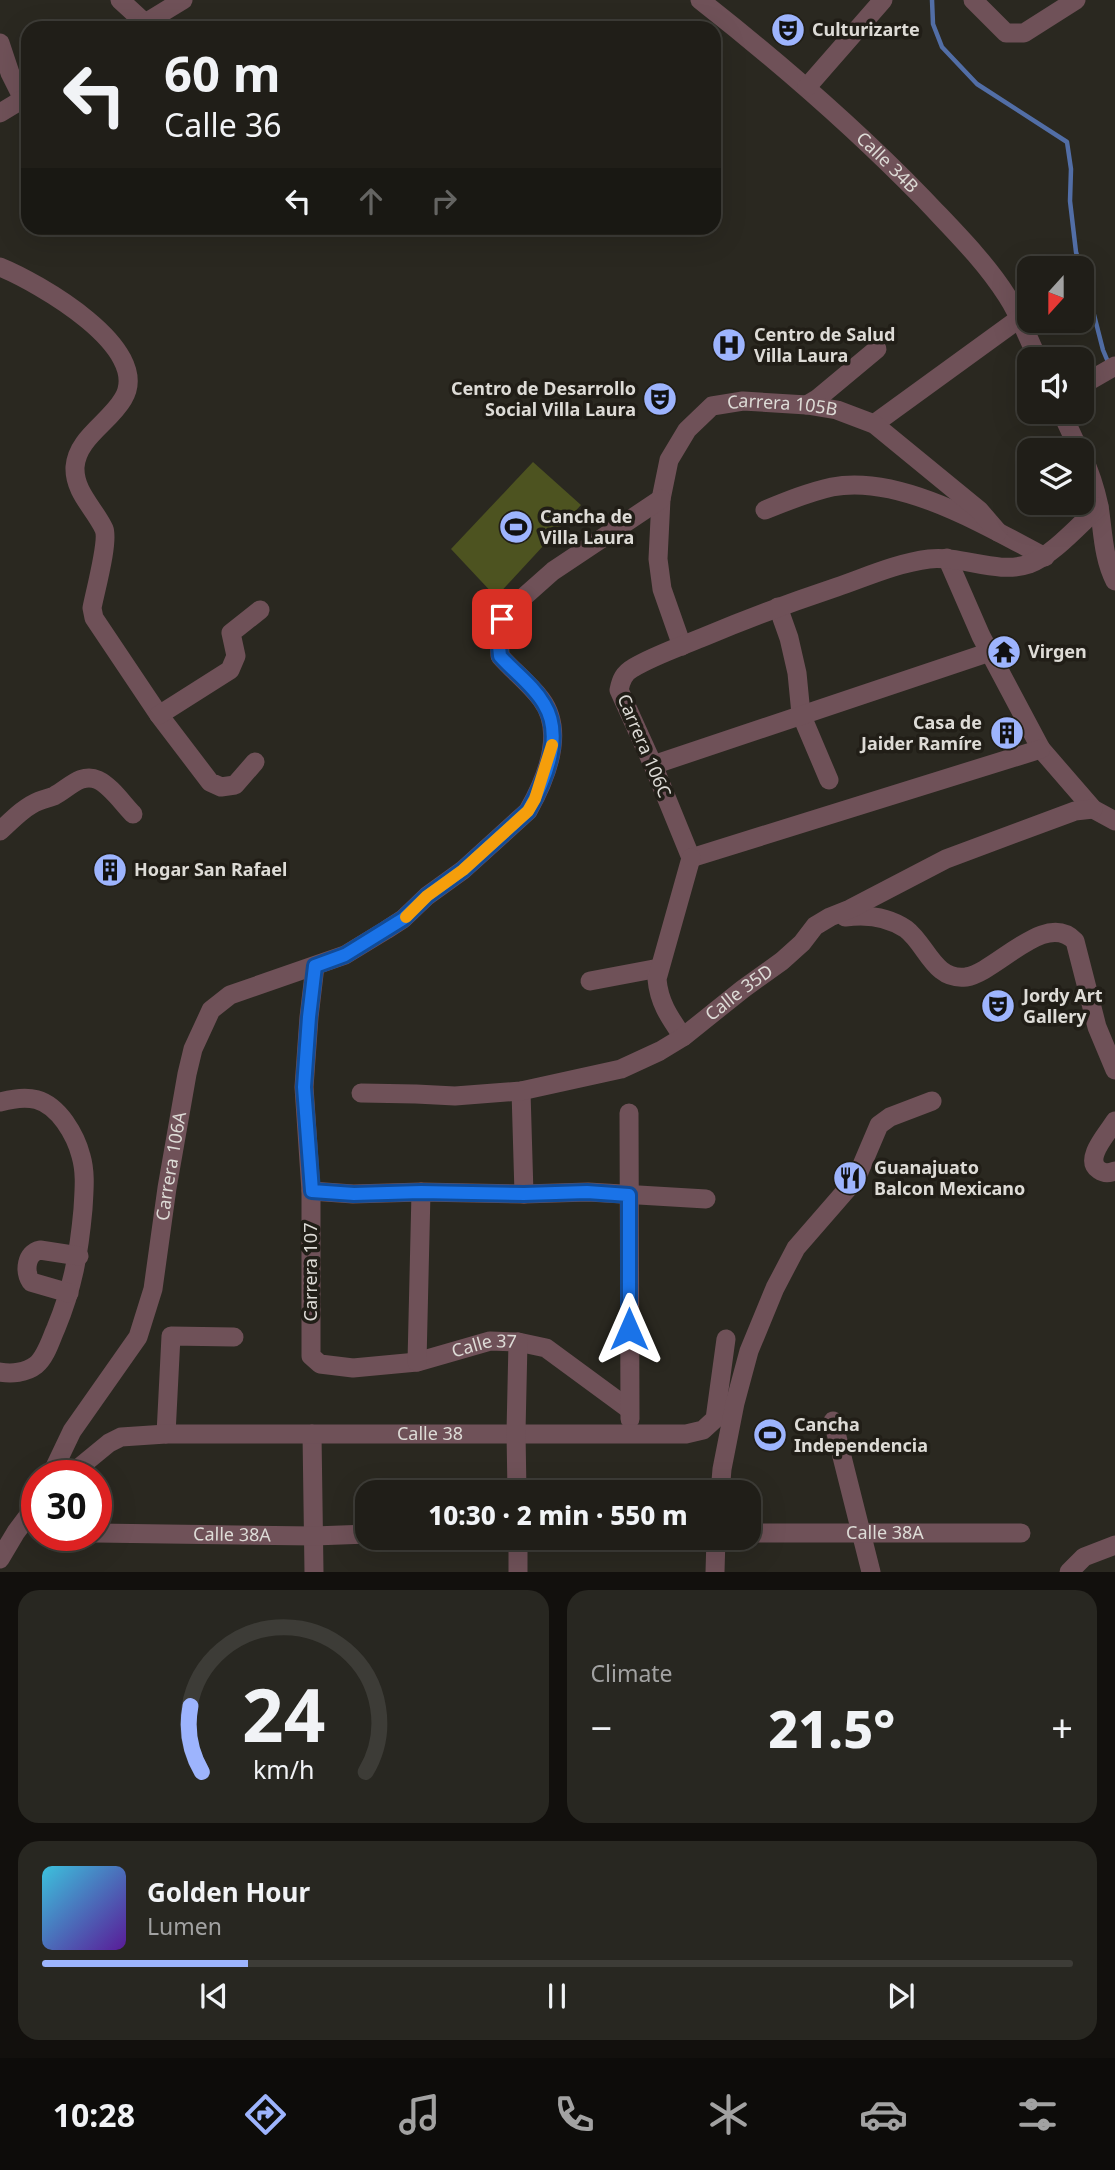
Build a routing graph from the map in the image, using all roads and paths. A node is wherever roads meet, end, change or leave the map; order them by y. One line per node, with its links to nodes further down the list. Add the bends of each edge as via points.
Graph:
1 (120, 0): 7 (street)
2 (183, 0): 8 (street)
3 (700, 0): 10 (street, Calle 34B)
4 (883, 0): 10 (street)
5 (973, 0): 6 (street, via 1006,33 1024,33)
6 (1076, 0)
7 (138, 21)
8 (148, 21)
9 (0, 43): 11 (street)
10 (807, 87): 15 (street, Calle 34B, via 881,154 954,231 989,271)
11 (21, 90)
12 (21, 101): 13 (street)
13 (0, 113)
14 (0, 267): 35 (street, via 57,297 122,355 128,379 125,397 77,454 75,471 79,487 105,531 94,618)
15 (1017, 313)
16 (1017, 320): 21 (street)
17 (877, 349): 20 (street)
18 (1115, 366): 19 (street)
19 (1094, 378)
20 (807, 405): 21 (street, Carrera 105B); 23 (street, Carrera 105B, via 743,401 712,406 687,430 669,460)
21 (874, 424): 26 (street, Carrera 105B)
22 (1094, 484): 24 (street)
23 (662, 499): 32 (street, via 658,534 661,579); 46 (street, Carrera 106A, via 553,571 502,619 500,656 544,702 554,732 528,811 403,919 345,955)
24 (1099, 507): 27 (street); 29 (street)
25 (765, 510): 26 (street, via 832,487 862,485 899,491)
26 (998, 531): 27 (street)
27 (1045, 557): 28 (street, Carrera 106C, via 1016,568)
28 (947, 558): 30 (street, Carrera 106C, via 902,565); 33 (street)
29 (1115, 581)
30 (778, 607): 32 (street, Carrera 106C); 34 (street, via 797,673)
31 (260, 610): 35 (street, via 231,633 236,656 230,670)
32 (682, 646): 38 (street, Carrera 106C, via 631,669 619,690)
33 (990, 652): 34 (street); 36 (street)
34 (801, 714): 38 (street); 39 (street)
35 (159, 715): 37 (street, via 210,782 221,787 235,785)
36 (1041, 749): 40 (street); 44 (street)
37 (256, 762)
38 (653, 765): 44 (street, Carrera 106C)
39 (829, 780)
40 (1093, 809): 42 (street); 45 (street, Calle 35D, via 1074,811 946,859)
41 (132, 814): 43 (street, via 107,787 89,777 38,801)
42 (1115, 821)
43 (0, 831)
44 (691, 858): 47 (street)
45 (830, 917): 49 (street, Calle 35D, via 815,926 782,961); 50 (street, via 869,914 890,921 922,944 940,971 965,977 1033,939 1062,932 1069,935 1075,941 1097,1027)
46 (315, 966): 58 (street, Carrera 107, via 304,1087); 77 (street, Carrera 106A, via 230,995 211,1010 201,1029 187,1074 153,1289 138,1337 72,1431)
47 (659, 968): 48 (street); 49 (street, via 661,1002)
48 (590, 981)
49 (684, 1037): 51 (street, Calle 35D, via 621,1069)
50 (1115, 1070)
51 (521, 1091): 52 (street, Calle 35D, via 455,1096); 60 (street)
52 (361, 1093)
53 (932, 1101): 80 (street, via 879,1125 856,1179 796,1248 749,1351)
54 (0, 1102): 63 (street, via 36,1098 58,1113 72,1133 85,1185)
55 (629, 1114): 61 (street)
56 (1115, 1121): 57 (street, via 1093,1162 1102,1172)
57 (1115, 1171)
58 (312, 1191): 59 (street); 69 (street, Carrera 107, via 310,1344 311,1356)
59 (421, 1192): 60 (street); 68 (street)
60 (524, 1194): 61 (street)
61 (629, 1195): 62 (street); 71 (street)
62 (706, 1199)
63 (79, 1256): 64 (street); 64 (street, via 34,1251 26,1270 31,1282)
64 (69, 1293): 70 (street, via 36,1365)
65 (234, 1337): 74 (street, via 171,1336)
66 (726, 1339): 76 (street, Calle 38, via 715,1419 703,1430 686,1434)
67 (518, 1342): 68 (street, Calle 37, via 490,1341); 71 (street, Calle 37, via 546,1348); 73 (street)
68 (416, 1362): 69 (street, Calle 37, via 354,1368)
69 (320, 1364)
70 (0, 1372)
71 (629, 1409): 76 (street)
72 (833, 1421): 85 (street)
73 (516, 1433): 75 (street, Calle 38); 76 (street, Calle 38); 79 (street)
74 (166, 1434): 75 (street, Calle 38); 78 (street, Calle 38, via 121,1437)
75 (312, 1434): 89 (street)
76 (631, 1434)
77 (58, 1460)
78 (88, 1460)
79 (517, 1480)
80 (721, 1480)
81 (21, 1525): 82 (street)
82 (16, 1532): 83 (street); 93 (street)
83 (21, 1532)
84 (112, 1533): 89 (street, Calle 38A)
85 (862, 1533): 86 (street, Calle 38A); 88 (street, Calle 38A); 97 (street)
86 (1021, 1533)
87 (355, 1534): 89 (street, Calle 38A)
88 (761, 1534)
89 (314, 1536): 94 (street)
90 (1115, 1545): 98 (street, via 1084,1557)
91 (518, 1550): 95 (street)
92 (716, 1550): 96 (street)
93 (0, 1559)
94 (314, 1572)
95 (518, 1572)
96 (715, 1572)
97 (871, 1572)
98 (1069, 1572)

